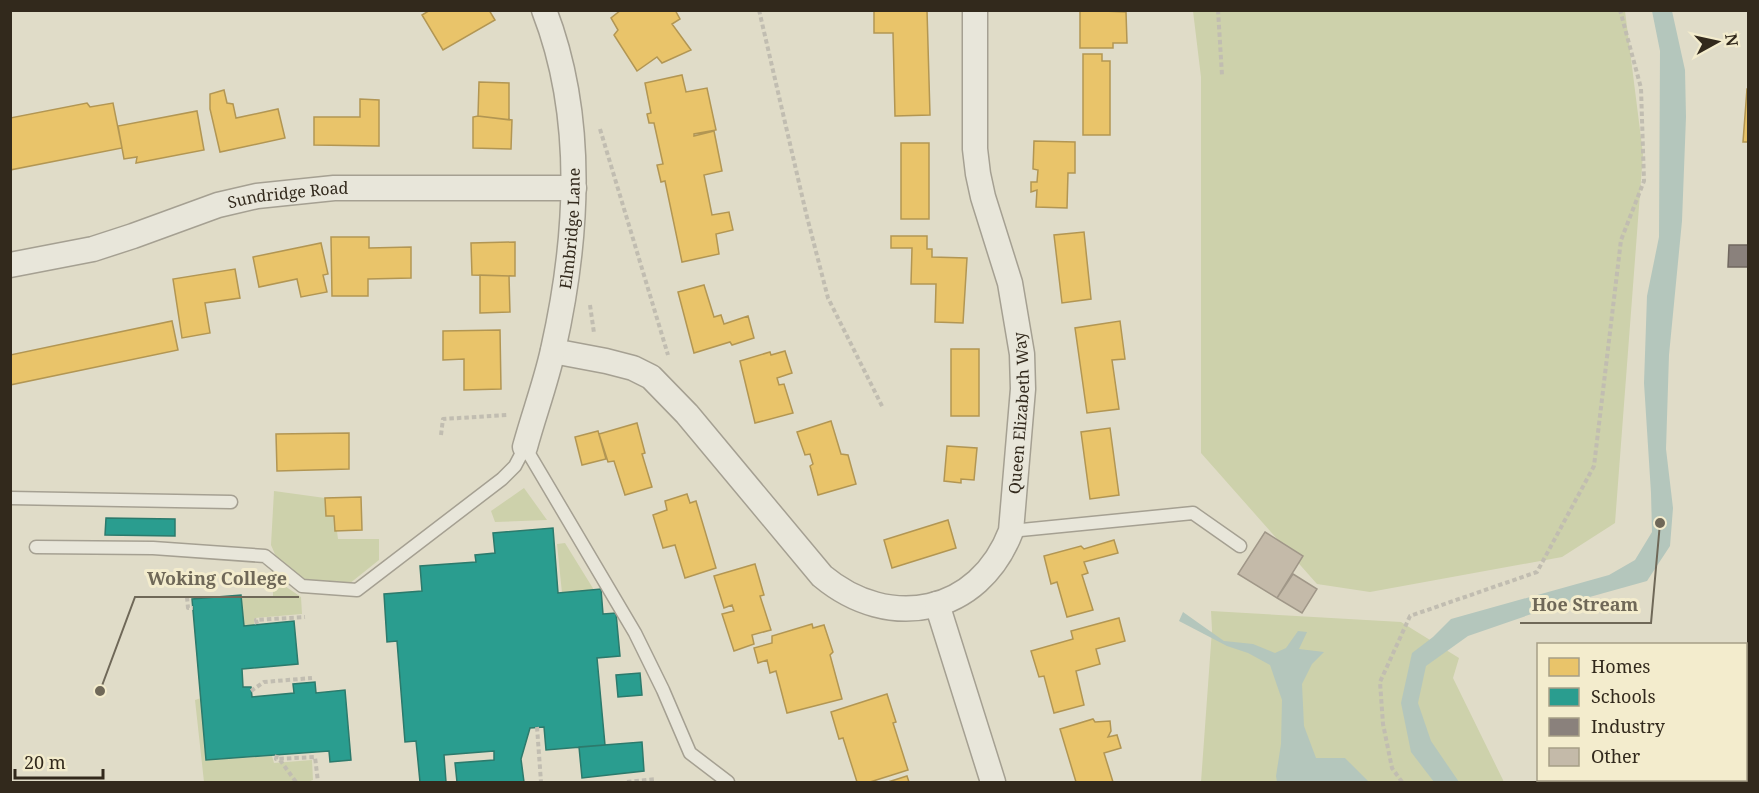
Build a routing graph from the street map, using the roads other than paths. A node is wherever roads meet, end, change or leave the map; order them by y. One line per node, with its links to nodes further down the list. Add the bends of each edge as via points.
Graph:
1 (544, 10): 3 (street, Elmbridge Lane, via 567,97)
2 (975, 10): 9 (street, Queen Elizabeth Way, via 978,174 1010,283 1022,354 1023,389)
3 (574, 188): 4 (street, Sundridge Road, via 344,188 257,196 218,205 93,249); 5 (street, Elmbridge Lane, via 572,240)
4 (10, 265)
5 (553, 351): 6 (street, Elmbridge Lane); 12 (street, Queen Elizabeth Way, via 606,361 651,376 822,576 838,589 878,606 911,609)
6 (525, 447): 11 (lane, via 502,479 357,590 302,586 265,556 153,548); 13 (lane, via 635,633 690,753)
7 (10, 498): 8 (lane)
8 (231, 502)
9 (1011, 531): 10 (lane, via 1193,513); 12 (street, Queen Elizabeth Way, via 986,573)
10 (1240, 546)
11 (36, 548)
12 (937, 604): 14 (street)
13 (728, 783)
14 (993, 783)

